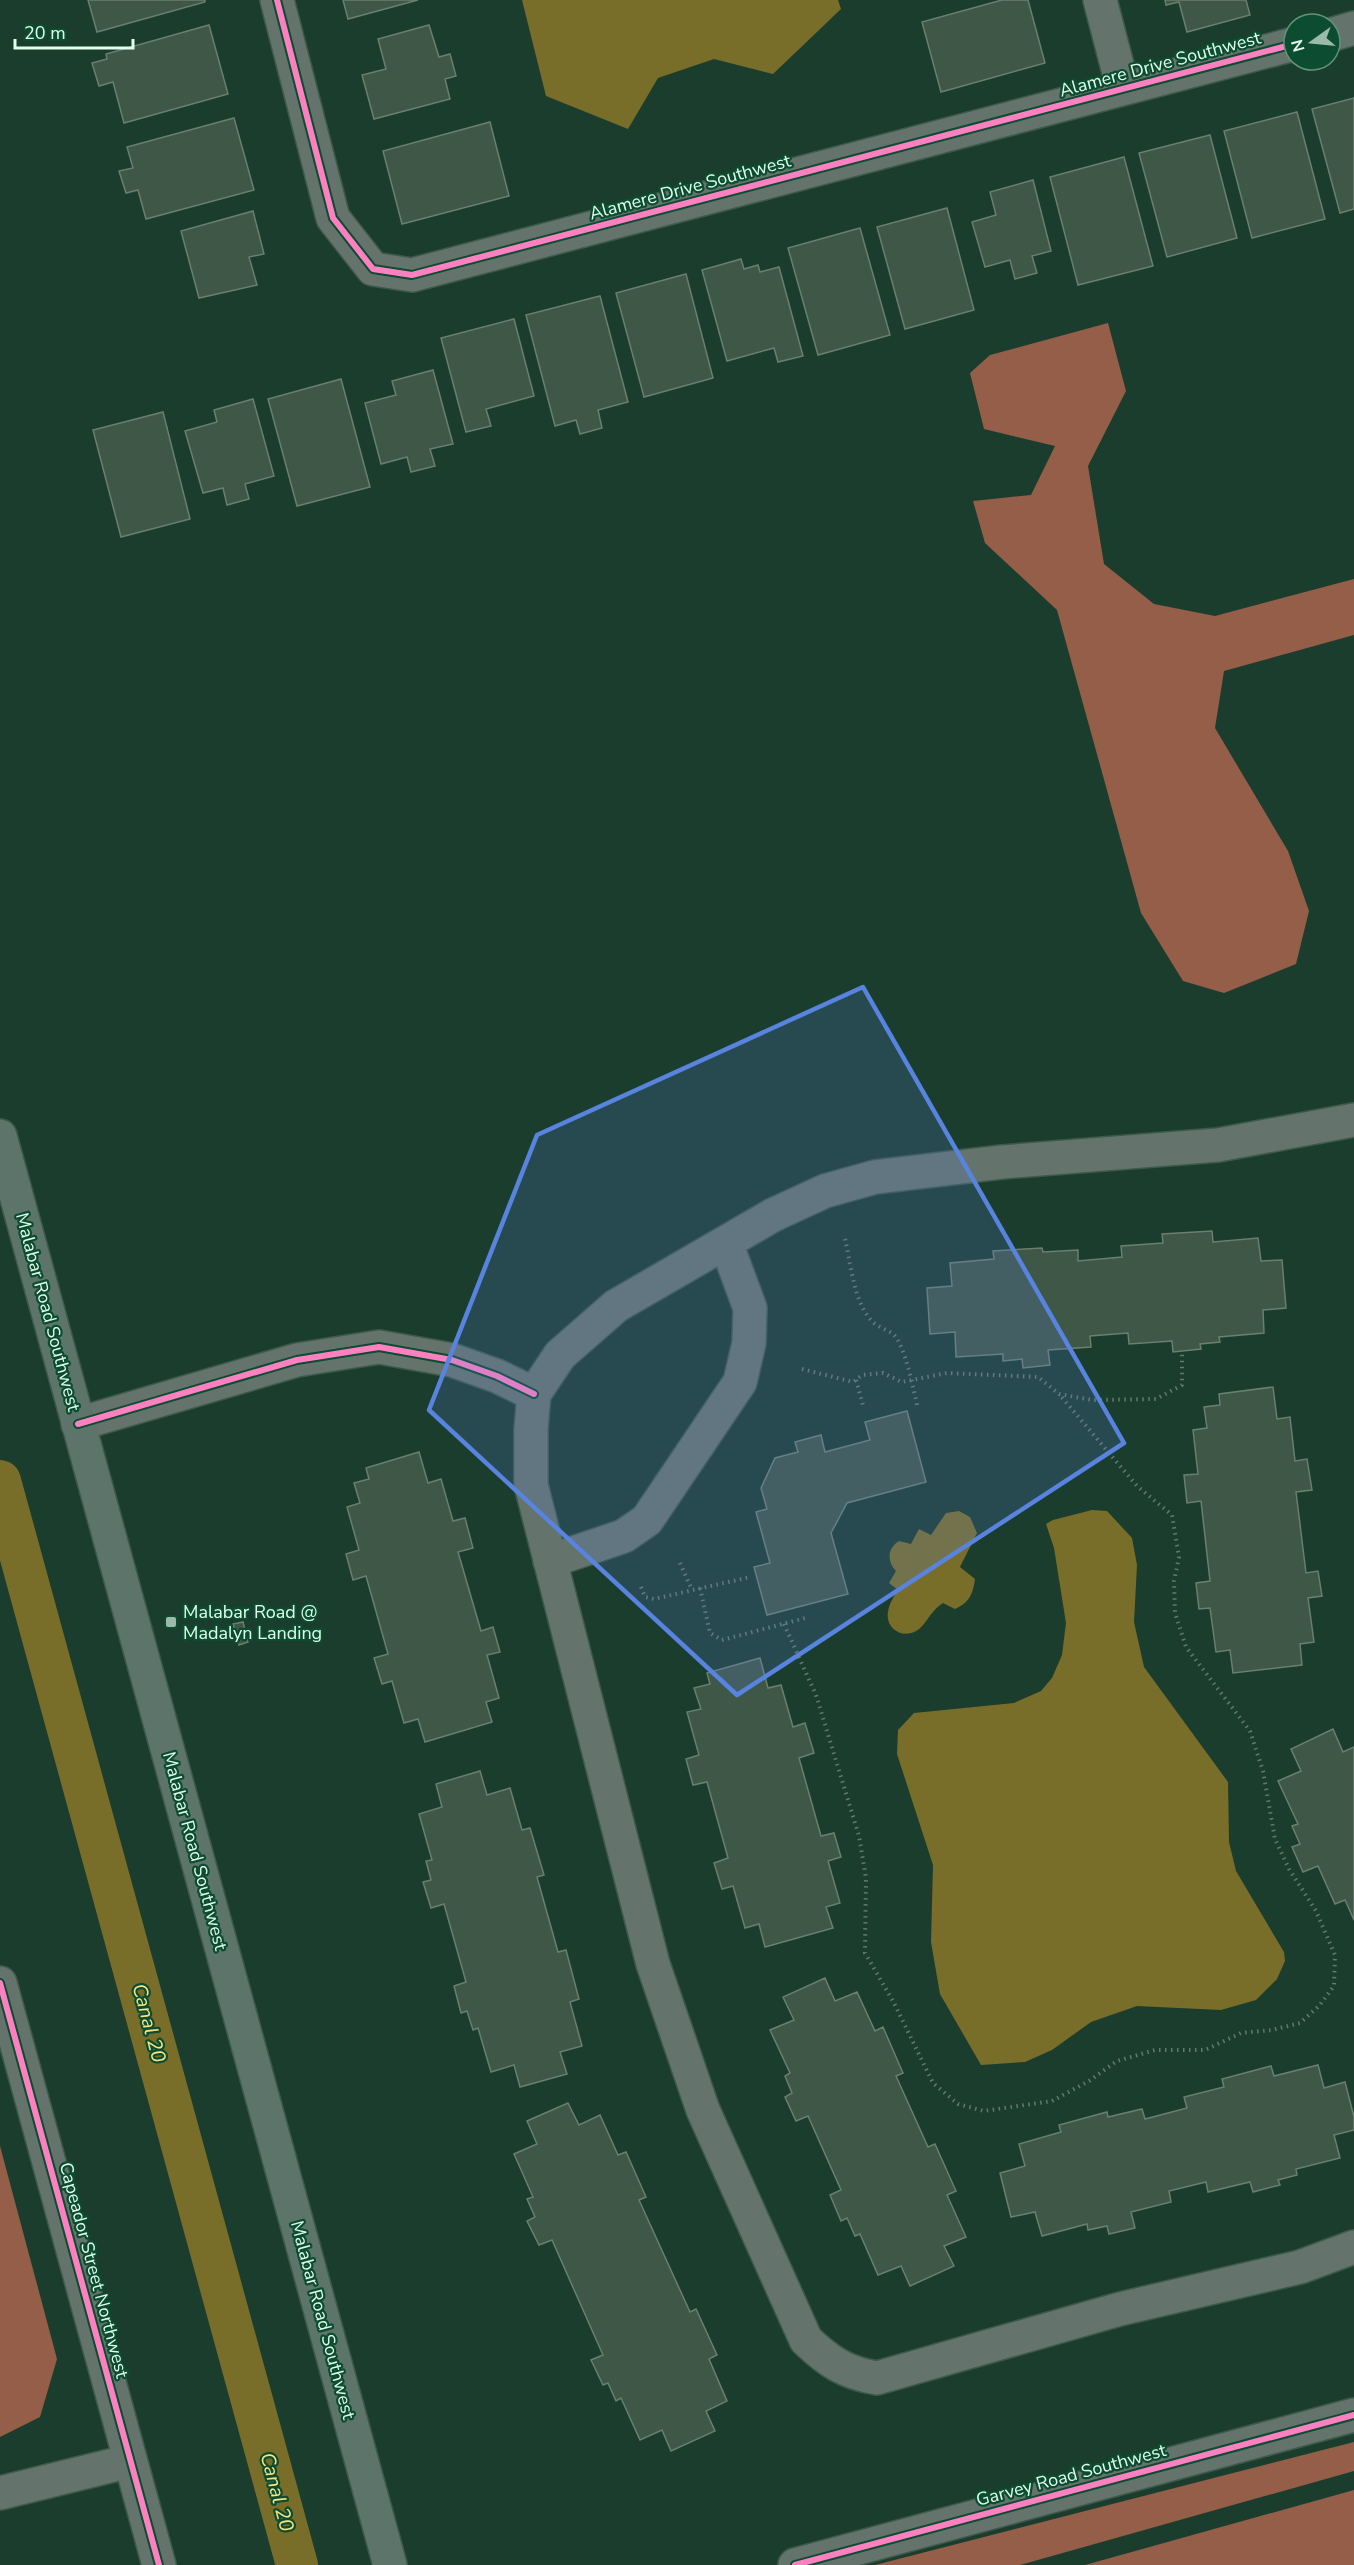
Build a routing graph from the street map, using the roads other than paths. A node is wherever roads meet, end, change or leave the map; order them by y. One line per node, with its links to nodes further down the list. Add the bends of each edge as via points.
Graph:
1 (277, 0): 4 (street, Alamere Drive Southwest, via 333,218 373,269 412,275)
2 (1100, 0): 4 (street)
3 (1282, 47): 4 (street, Alamere Drive Southwest)
4 (1124, 88)
5 (1354, 1120): 7 (street, via 1218,1145 1002,1162 874,1177 825,1191)
6 (0, 1136): 9 (main road, Malabar Road Southwest)
7 (726, 1243): 8 (street, via 616,1306 560,1355); 10 (street, via 750,1308 749,1343 740,1382 647,1520 624,1536)
8 (534, 1394): 9 (street, via 452,1360 380,1347 297,1360); 10 (street, via 531,1485)
9 (78, 1424): 17 (main road, Malabar Road Southwest)
10 (550, 1561): 12 (street, via 653,1964 704,2110 806,2340 829,2361 860,2376 877,2378 1120,2309 1300,2267)
11 (0, 1983): 14 (street, Capeador Street Northwest)
12 (1354, 2247)
13 (1354, 2415): 18 (street, Garvey Road Southwest)
14 (130, 2461): 15 (street); 16 (street, Capeador Street Northwest)
15 (0, 2493)
16 (159, 2565)
17 (390, 2565)
18 (795, 2565)

